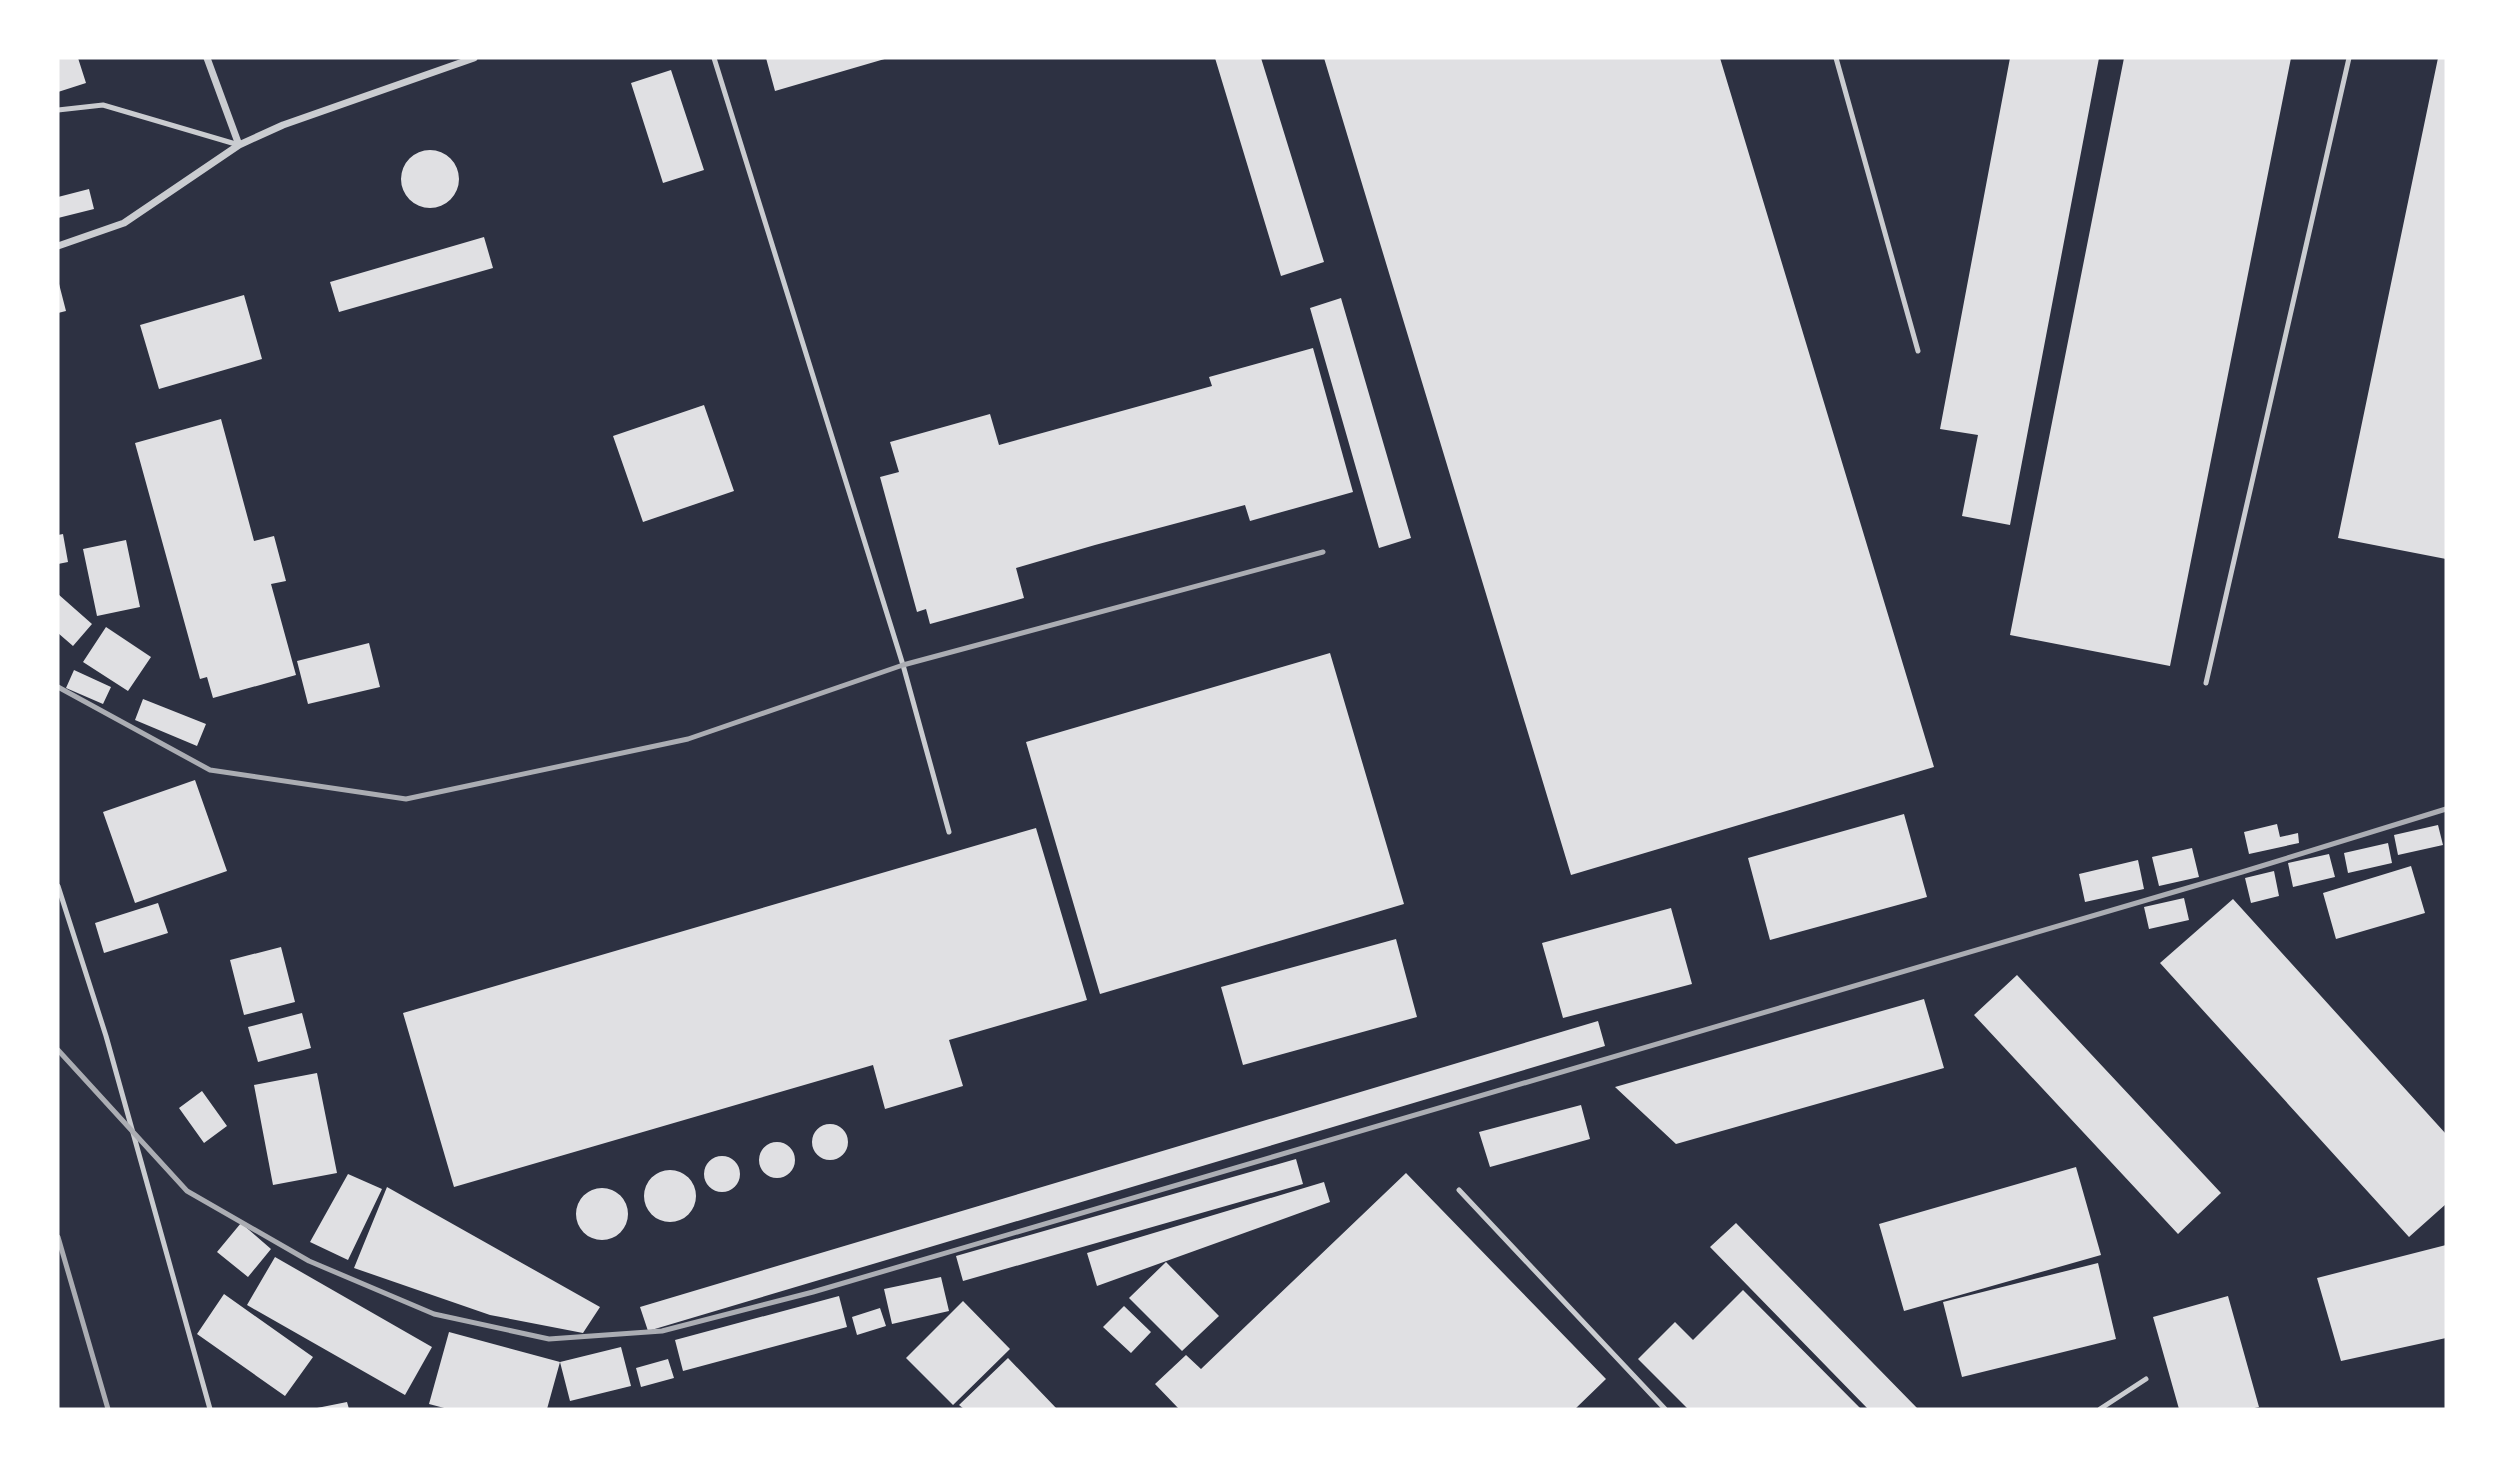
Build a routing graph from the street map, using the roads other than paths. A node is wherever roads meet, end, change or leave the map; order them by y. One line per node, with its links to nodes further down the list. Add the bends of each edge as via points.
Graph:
1 (207, 58): 7 (street)
2 (474, 58): 7 (street)
3 (714, 58): 11 (lane, via 903,665)
4 (1836, 58): 9 (lane)
5 (2349, 58): 10 (lane)
6 (58, 110): 7 (lane, via 103,105)
7 (239, 145): 8 (street, via 124,223)
8 (58, 246)
9 (1918, 351)
10 (2206, 683)
11 (949, 832)
12 (58, 886): 15 (lane, via 106,1036)
13 (1459, 1190): 16 (lane)
14 (2146, 1379): 17 (lane)
15 (209, 1409)
16 (1665, 1409)
17 (2100, 1409)

